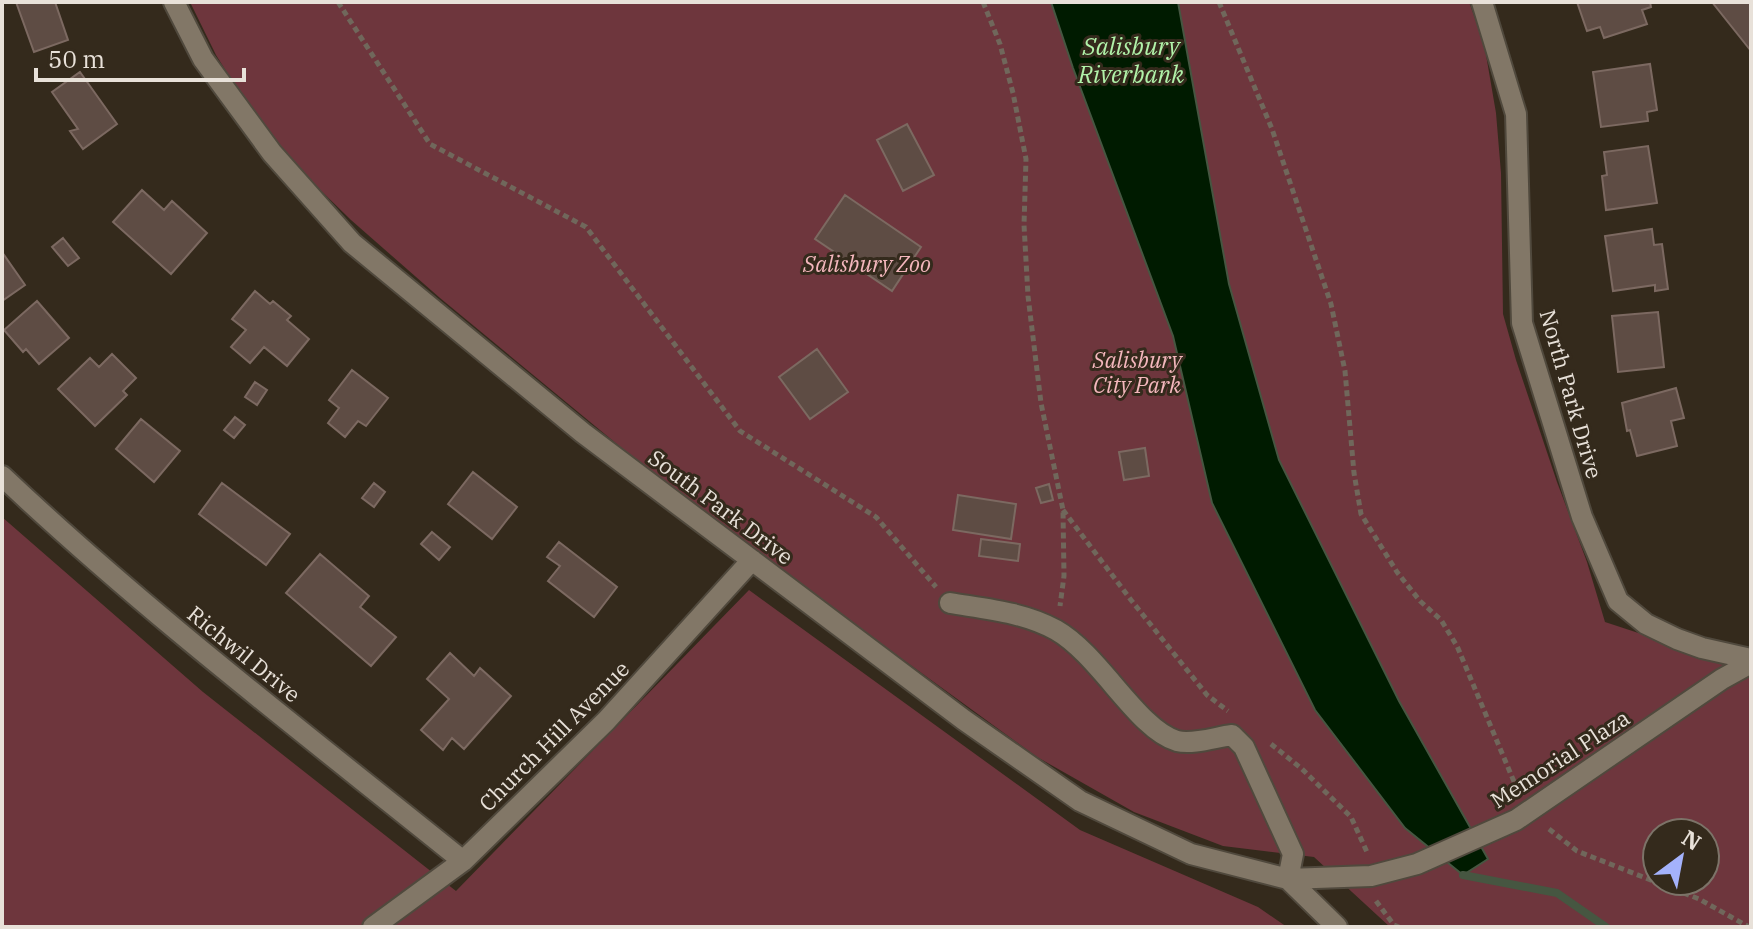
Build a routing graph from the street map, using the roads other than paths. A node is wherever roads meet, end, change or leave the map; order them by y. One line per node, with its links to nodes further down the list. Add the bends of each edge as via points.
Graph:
1 (174, 2): 4 (street, South Park Drive, via 203,59 272,153 352,243 583,433)
2 (1482, 2): 6 (street, North Park Drive, via 1516,114 1522,323 1582,517 1618,601 1646,624 1677,639)
3 (2, 476): 7 (street, Richwil Drive, via 187,639)
4 (752, 560): 7 (street, Church Hill Avenue, via 606,721); 8 (street, South Park Drive, via 1080,801 1191,854)
5 (950, 603): 8 (street, via 1015,613 1057,631 1105,672 1154,730 1180,742 1232,735 1244,747 1293,854)
6 (1751, 661): 8 (street, Memorial Plaza, via 1516,820 1417,864 1371,876)
7 (463, 861): 9 (street, Church Hill Avenue)
8 (1288, 879): 10 (street, South Park Drive)
9 (373, 927)
10 (1337, 927)

